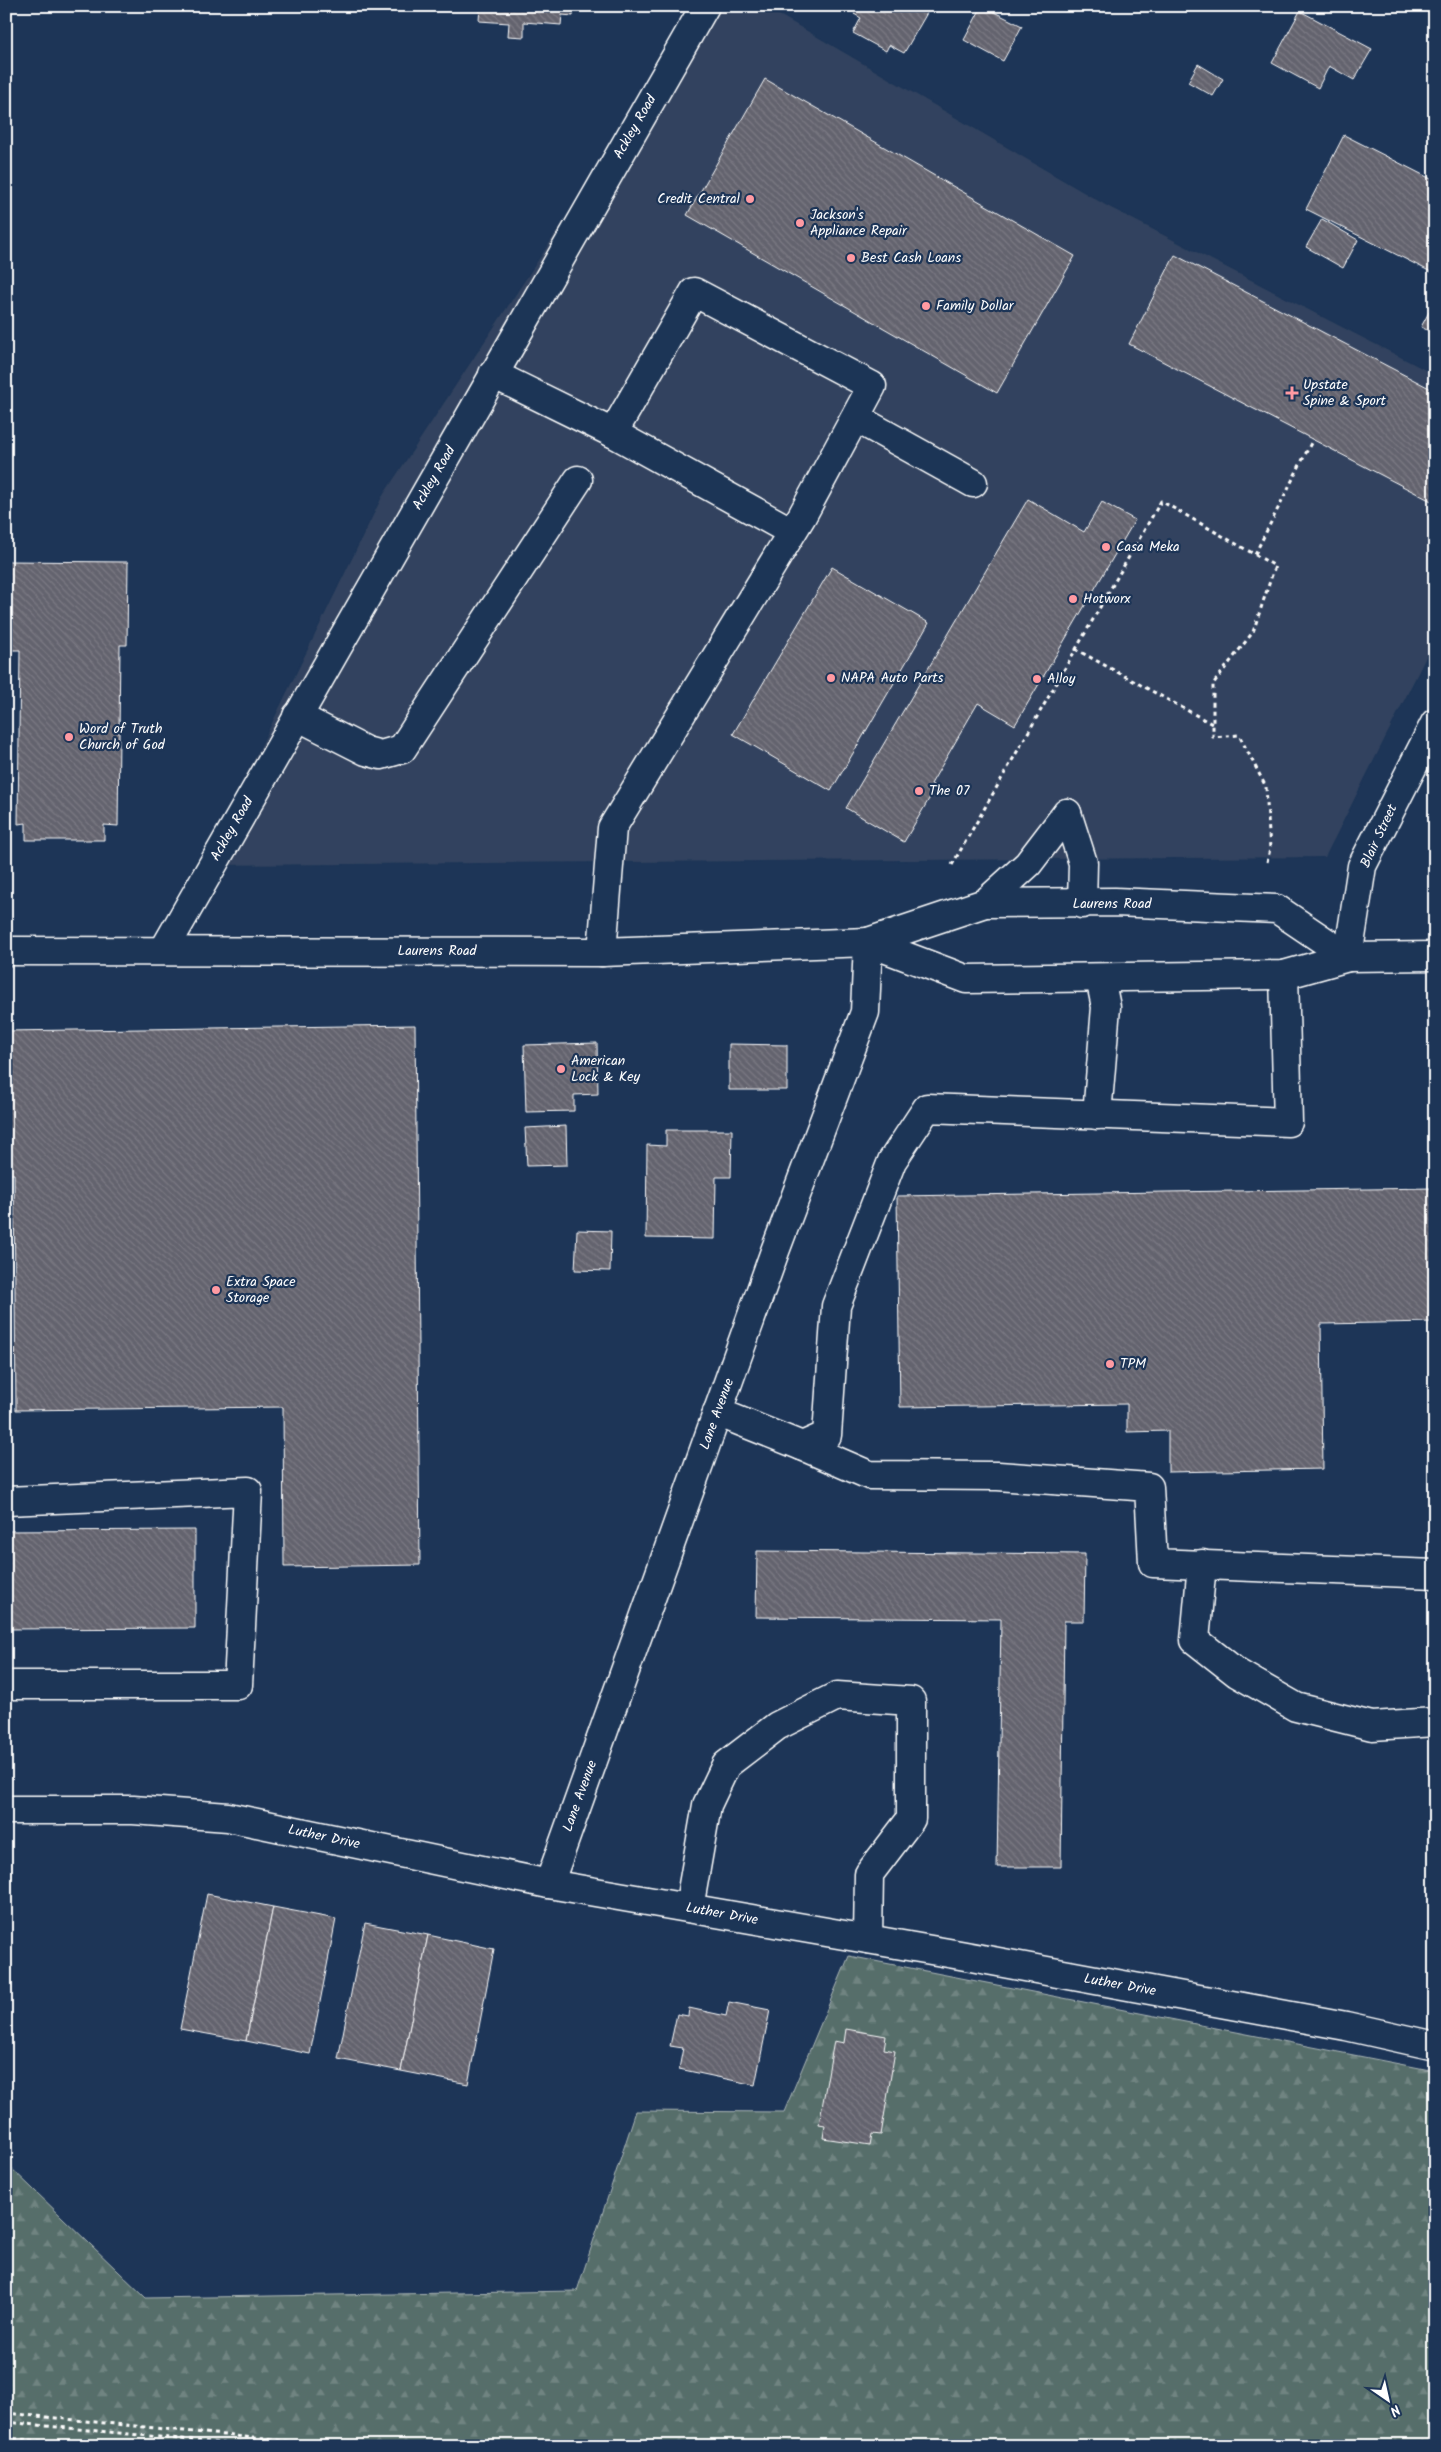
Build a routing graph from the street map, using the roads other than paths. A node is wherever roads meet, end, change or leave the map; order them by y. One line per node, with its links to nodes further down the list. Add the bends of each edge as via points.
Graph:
1 (705, 6): 2 (street, Ackley Road)
2 (493, 374): 4 (street); 8 (street, Ackley Road)
3 (856, 418): 4 (street, via 872,386 694,292); 6 (street); 7 (street)
4 (613, 433): 7 (street)
5 (578, 480): 8 (street, via 402,749 381,755 366,751)
6 (973, 483)
7 (792, 532): 15 (street, via 612,828)
8 (298, 716): 13 (street, Ackley Road)
9 (1435, 723): 17 (street, Blair Street, via 1362,866)
10 (985, 903): 11 (street, Laurens Road); 11 (street, via 1028,864 1067,813 1083,864); 12 (street, Laurens Road)
11 (1082, 904): 17 (street, Laurens Road, via 1114,902 1277,909)
12 (868, 942): 15 (street, Laurens Road); 19 (street, Laurens Road, via 966,979); 21 (street, Lane Avenue, via 865,1012)
13 (164, 950): 14 (street, Laurens Road); 15 (street, Laurens Road)
14 (6, 951)
15 (602, 952)
16 (1435, 956): 17 (street, Laurens Road)
17 (1348, 957): 18 (street, Laurens Road)
18 (1284, 975): 19 (street, Laurens Road); 20 (street, via 1288,1122)
19 (1100, 978): 20 (street, via 1106,1007)
20 (1097, 1115): 22 (street, via 927,1108 892,1161 836,1306 827,1435)
21 (718, 1412): 22 (street); 29 (street, Lane Avenue)
22 (802, 1446): 24 (street, via 869,1475 998,1476 1149,1487 1153,1563)
23 (6, 1500): 26 (street, via 248,1491 238,1685)
24 (1202, 1564): 25 (street); 27 (street, via 1195,1640 1237,1673 1296,1707 1315,1712 1372,1726)
25 (1435, 1574)
26 (6, 1685)
27 (1435, 1722)
28 (6, 1810): 29 (street, Luther Drive, via 133,1810 228,1817)
29 (548, 1884): 30 (street, Luther Drive)
30 (689, 1908): 31 (street, Luther Drive); 31 (street, via 707,1805 726,1765 777,1726 837,1696 911,1701 911,1819 870,1874)
31 (868, 1939): 32 (street, Luther Drive, via 1346,2026)
32 (1435, 2046)

